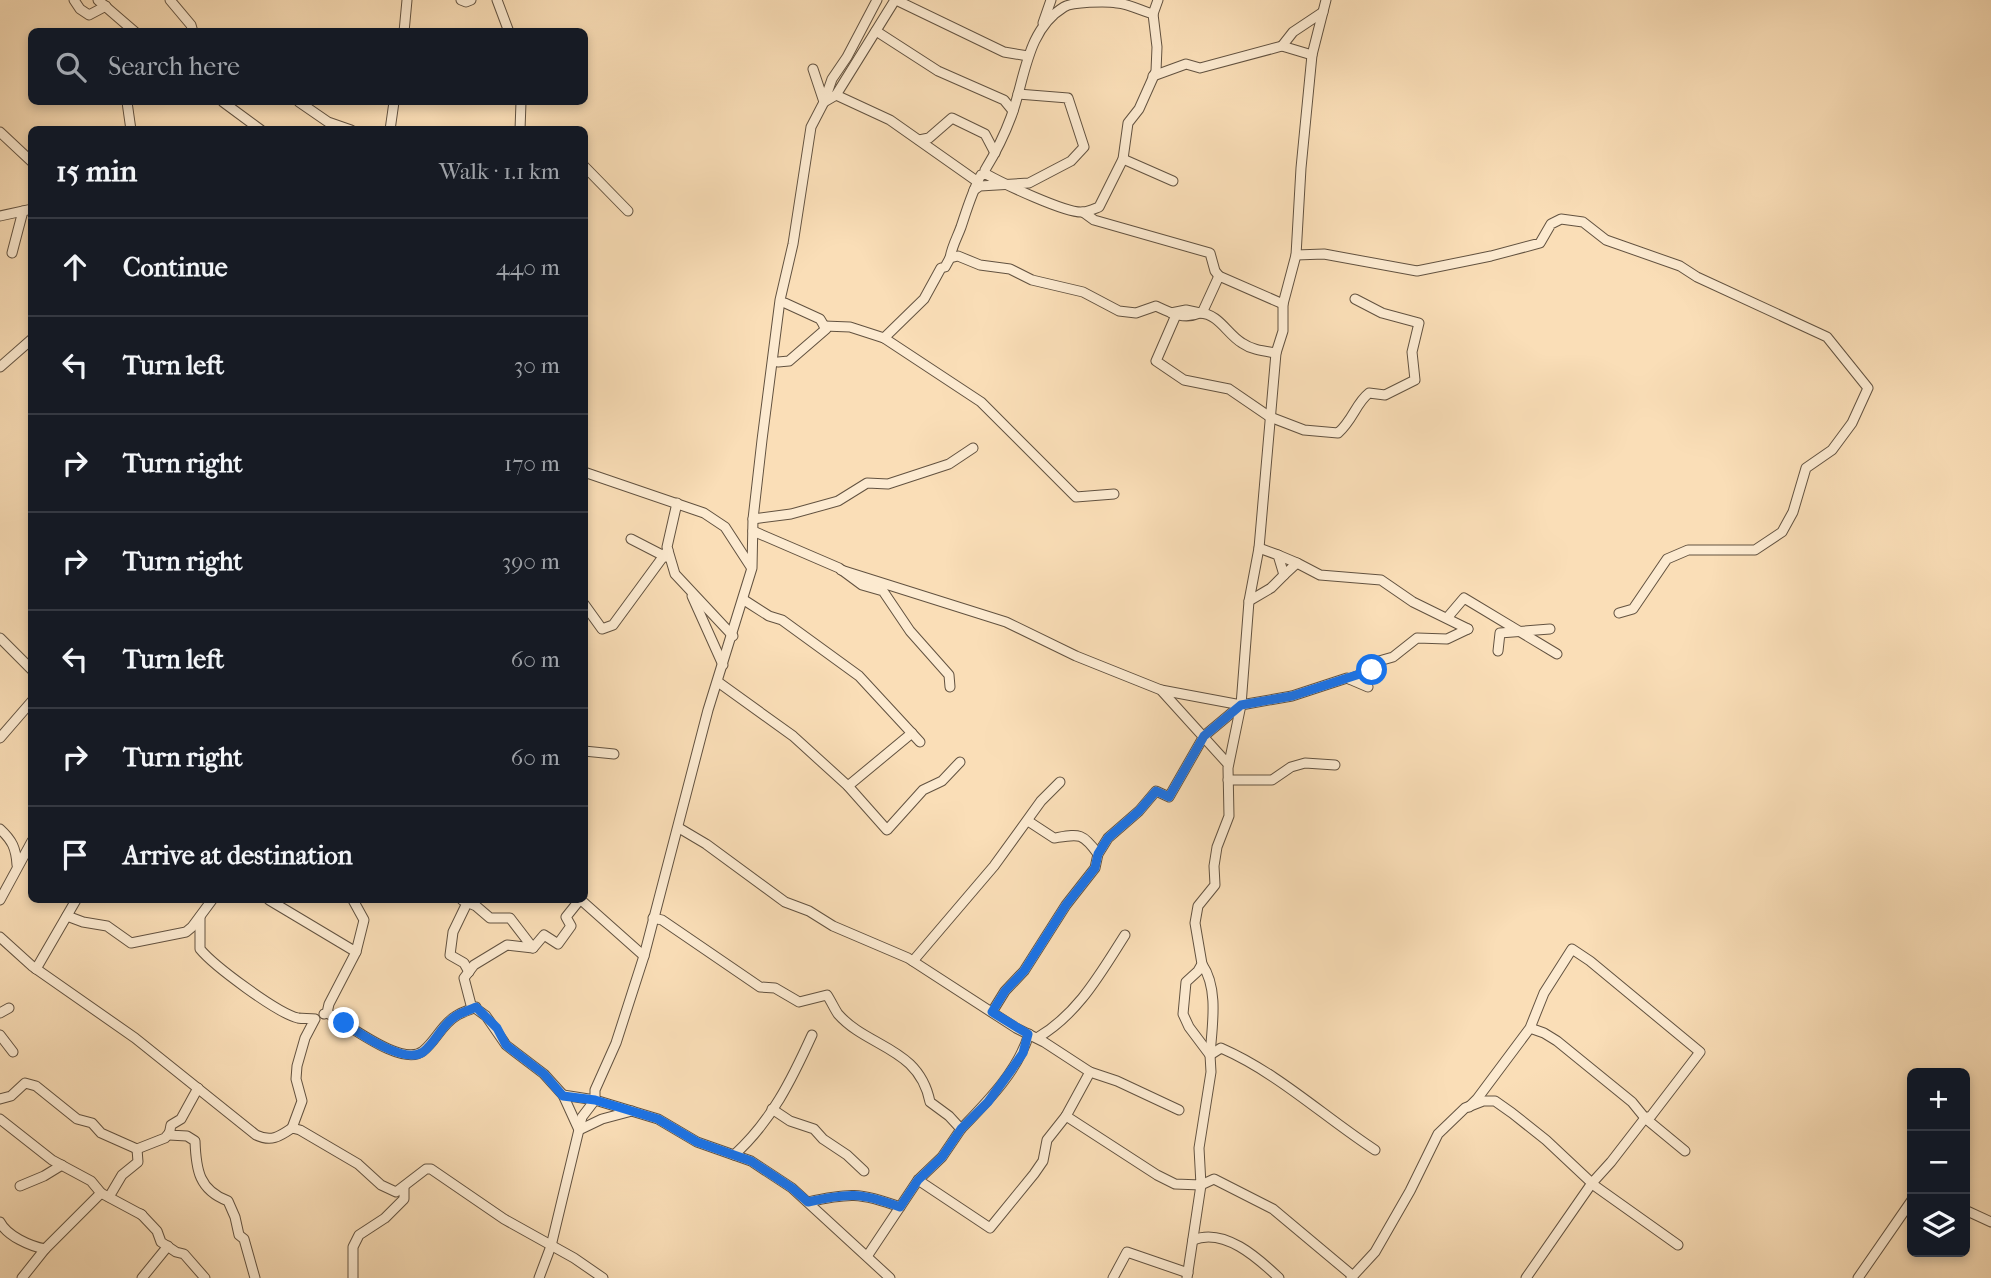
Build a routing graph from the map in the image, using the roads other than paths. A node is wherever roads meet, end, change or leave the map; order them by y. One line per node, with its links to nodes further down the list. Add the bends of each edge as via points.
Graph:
1 (74, 0): 13 (street, via 89,15)
2 (170, 0): 17 (street)
3 (407, 0): 18 (street)
4 (461, 0): 5 (street)
5 (471, 0)
6 (497, 0): 19 (street)
7 (877, 0): 29 (street, via 832,79)
8 (896, 0): 21 (street); 24 (street, via 1004,52)
9 (1051, 0): 20 (street)
10 (1158, 0): 15 (street)
11 (1326, 0): 14 (street)
12 (1086, 2): 15 (street, via 1118,3); 20 (street, via 1065,6)
13 (102, 3): 16 (street)
14 (1323, 12): 22 (street, via 1293,32); 23 (street)
15 (1153, 14): 26 (street, via 1157,54)
16 (130, 28)
17 (191, 28)
18 (404, 28)
19 (508, 28)
20 (1041, 28): 24 (street)
21 (876, 31): 28 (street); 35 (street, via 938,71 1004,100)
22 (1282, 46): 23 (street); 26 (street, via 1200,68 1186,64)
23 (1312, 55): 57 (street)
24 (1028, 56): 27 (street)
25 (813, 69): 29 (street)
26 (1153, 76): 45 (street, via 1128,123)
27 (1018, 94): 35 (street); 50 (street, via 1068,98 1084,147 1044,177)
28 (836, 95): 29 (street); 42 (street, via 890,120)
29 (824, 102): 76 (street, via 811,127 780,300)
30 (128, 105): 36 (street)
31 (227, 105): 37 (street)
32 (303, 105): 38 (street)
33 (394, 105): 39 (street)
34 (521, 105): 40 (street)
35 (1013, 111): 43 (street)
36 (132, 126)
37 (256, 126)
38 (340, 126)
39 (391, 126)
40 (520, 126)
41 (0, 132): 44 (street)
42 (919, 140): 43 (street, via 929,138 952,118 985,134); 48 (street)
43 (995, 153): 47 (street)
44 (28, 158)
45 (1123, 159): 49 (street); 54 (street, via 1098,207)
46 (588, 170): 53 (street)
47 (986, 174): 48 (street); 50 (street)
48 (978, 181): 51 (street)
49 (1173, 181)
50 (1004, 184): 51 (street); 54 (street)
51 (972, 191): 58 (street)
52 (27, 210): 55 (street); 56 (street)
53 (628, 211)
54 (1083, 212): 59 (street, via 1094,220 1210,253)
55 (0, 216)
56 (12, 253)
57 (1296, 255): 62 (street); 90 (street, via 1324,254 1417,271 1539,243 1551,224 1572,220 1592,227 1606,240 1680,266 1827,337 1868,388 1852,423 1832,450 1806,468 1782,532 1755,550 1688,550 1667,559 1633,609)
58 (950, 258): 64 (street, via 1010,269 1032,280 1083,292 1119,311 1136,313 1156,306); 66 (street, via 923,299)
59 (1219, 276): 62 (street); 63 (street)
60 (1356, 299): 71 (street, via 1382,313 1419,323 1412,352 1415,380 1385,395 1369,393 1338,433 1304,430)
61 (785, 303): 65 (street, via 820,319)
62 (1283, 304): 68 (street, via 1283,331)
63 (1201, 313): 64 (street, via 1186,310); 68 (street, via 1219,321 1250,348)
64 (1174, 314): 71 (street, via 1156,362 1184,380 1229,389)
65 (824, 326): 66 (street, via 850,327); 69 (street, via 804,351)
66 (884, 338): 74 (street, via 981,402 1076,497)
67 (28, 342): 70 (street)
68 (1276, 353): 71 (street)
69 (778, 362)
70 (0, 367)
71 (1270, 417): 79 (street)
72 (973, 448): 76 (street, via 937,468 888,484 867,483 838,501)
73 (588, 473): 75 (street)
74 (1114, 494)
75 (677, 503): 80 (street); 83 (street, via 717,520)
76 (753, 519): 77 (street)
77 (753, 531): 83 (street); 84 (street)
78 (631, 539): 80 (street)
79 (1259, 548): 81 (street); 88 (street)
80 (667, 555): 86 (street); 89 (street, via 613,625 603,629)
81 (1278, 555): 82 (street); 85 (street)
82 (1297, 563): 85 (street); 91 (street, via 1320,575 1381,580)
83 (752, 568): 87 (street)
84 (841, 570): 102 (street, via 862,585 883,591 949,675); 104 (street, via 1006,622)
85 (1284, 575): 88 (street)
86 (688, 588): 94 (street); 98 (street)
87 (744, 600): 94 (street); 107 (street, via 782,620 859,676)
88 (1249, 601): 105 (street)
89 (588, 609)
90 (1619, 613)
91 (1447, 618): 93 (street, via 1464,598); 100 (street, via 1468,629 1447,639 1417,638 1372,670)
92 (1550, 629): 93 (street)
93 (1522, 631): 96 (street, via 1500,633); 97 (street)
94 (733, 636): 98 (street)
95 (0, 638): 99 (street)
96 (1498, 651)
97 (1557, 654)
98 (723, 665): 101 (street)
99 (28, 666)
100 (1349, 679): 103 (street); 105 (street)
101 (718, 682): 118 (street, via 793,736); 120 (street)
102 (950, 687)
103 (1368, 687)
104 (1161, 690): 105 (street); 108 (street)
105 (1241, 705): 108 (street); 114 (street)
106 (28, 706): 109 (street)
107 (912, 733): 110 (street); 118 (street)
108 (1204, 736): 114 (street); 123 (street, via 1169,797 1156,791)
109 (0, 738)
110 (920, 742)
111 (588, 751): 112 (street)
112 (614, 754)
113 (960, 762): 118 (street, via 943,781 923,790 887,830)
114 (1228, 764): 116 (street)
115 (1335, 765): 116 (street, via 1305,763 1272,780)
116 (1228, 780): 143 (street, via 1229,816 1215,856 1215,885 1198,906 1195,923)
117 (1060, 782): 119 (street)
118 (848, 786)
119 (1028, 821): 123 (street, via 1054,838 1082,837); 142 (street)
120 (679, 828): 136 (street); 142 (street, via 785,902)
121 (0, 829): 124 (street, via 16,849)
122 (28, 848): 124 (street)
123 (1098, 854): 147 (street, via 1095,868)
124 (18, 867): 125 (street)
125 (0, 900)
126 (74, 903): 134 (street)
127 (210, 903): 135 (street)
128 (274, 903): 140 (street)
129 (355, 903): 140 (street, via 364,920)
130 (464, 903): 145 (street, via 450,955)
131 (468, 903): 139 (street, via 490,918 510,919)
132 (577, 903): 139 (street, via 566,917 571,926 558,944 544,935)
133 (584, 903): 141 (street)
134 (67, 916): 135 (street, via 107,926 131,943 186,932); 144 (street)
135 (200, 917): 149 (street, via 200,949 216,966 275,1006 298,1018)
136 (653, 918): 141 (street); 169 (street, via 760,987 775,988 799,1002 827,995 838,1014 909,1064 926,1085 930,1102)
137 (1125, 935): 153 (street, via 1079,1005 1055,1028)
138 (0, 937): 144 (street)
139 (533, 948): 145 (street, via 507,945)
140 (356, 952): 148 (street)
141 (645, 956): 160 (street)
142 (913, 961): 147 (street)
143 (1202, 964): 155 (street, via 1213,990); 155 (street, via 1186,982 1183,1013)
144 (36, 969): 157 (street)
145 (469, 972): 146 (street, via 465,986 471,1005)
146 (476, 1007): 148 (street, via 456,1016 415,1056 387,1048); 158 (street, via 506,1045 544,1074)
147 (992, 1012): 153 (street)
148 (327, 1013): 149 (street)
149 (312, 1018): 168 (street, via 297,1066 302,1101)
150 (1530, 1028): 161 (street); 166 (street, via 1557,1041); 166 (street, via 1544,993 1573,949 1700,1052)
151 (0, 1035): 154 (street)
152 (812, 1035): 162 (street, via 789,1086)
153 (1033, 1036): 156 (street); 169 (street, via 988,1102)
154 (13, 1052)
155 (1210, 1055): 173 (street, via 1221,1048 1268,1073); 181 (street, via 1199,1148)
156 (1090, 1072): 163 (street); 165 (street)
157 (198, 1088): 168 (street, via 265,1139 275,1139); 171 (street)
158 (563, 1096): 160 (street); 170 (street)
159 (0, 1100): 172 (street, via 24,1083 36,1086 77,1119)
160 (595, 1100): 164 (street); 170 (street)
161 (1469, 1107): 179 (street, via 1495,1101); 197 (street, via 1438,1133 1375,1252)
162 (772, 1109): 175 (street); 177 (street, via 814,1129)
163 (1179, 1110)
164 (632, 1111): 170 (street); 175 (street)
165 (1066, 1116): 178 (street, via 1047,1140 1043,1161 989,1228); 181 (street, via 1157,1175 1175,1184)
166 (1645, 1118): 174 (street); 179 (street)
167 (0, 1119): 176 (street)
168 (292, 1128): 182 (street, via 358,1164 388,1190)
169 (961, 1129): 178 (street, via 942,1157)
170 (579, 1130): 193 (street)
171 (170, 1132): 172 (street); 201 (street, via 195,1141 200,1180 214,1196 228,1201)
172 (137, 1149): 183 (street, via 138,1162)
173 (1375, 1150)
174 (1685, 1151)
175 (734, 1155): 184 (street, via 763,1168)
176 (62, 1166): 180 (street); 183 (street, via 91,1181)
177 (864, 1171)
178 (918, 1180): 185 (street)
179 (1592, 1183): 191 (street); 208 (street)
180 (20, 1185)
181 (1201, 1185): 190 (street); 197 (street, via 1214,1180 1273,1209)
182 (404, 1188): 193 (street, via 431,1169); 202 (street, via 404,1199 359,1234 353,1247)
183 (105, 1195): 192 (street, via 142,1214); 194 (street)
184 (808, 1202): 185 (street, via 840,1194 859,1195); 195 (street)
185 (900, 1207): 195 (street)
186 (1907, 1207): 209 (street)
187 (1970, 1212): 189 (street)
188 (0, 1222): 194 (street, via 20,1239)
189 (1991, 1222)
190 (1192, 1240): 196 (street); 207 (street, via 1200,1236 1228,1241 1255,1254)
191 (1678, 1245)
192 (168, 1246): 199 (street); 200 (street, via 184,1254)
193 (551, 1246): 203 (street); 204 (street)
194 (45, 1249): 198 (street)
195 (867, 1255): 205 (street)
196 (1187, 1275): 206 (street, via 1127,1252)
197 (1352, 1277)
198 (22, 1278)
199 (142, 1278)
200 (205, 1278)
201 (255, 1278)
202 (353, 1278)
203 (539, 1278)
204 (603, 1278)
205 (890, 1278)
206 (1112, 1278)
207 (1279, 1278)
208 (1526, 1278)
209 (1858, 1278)

